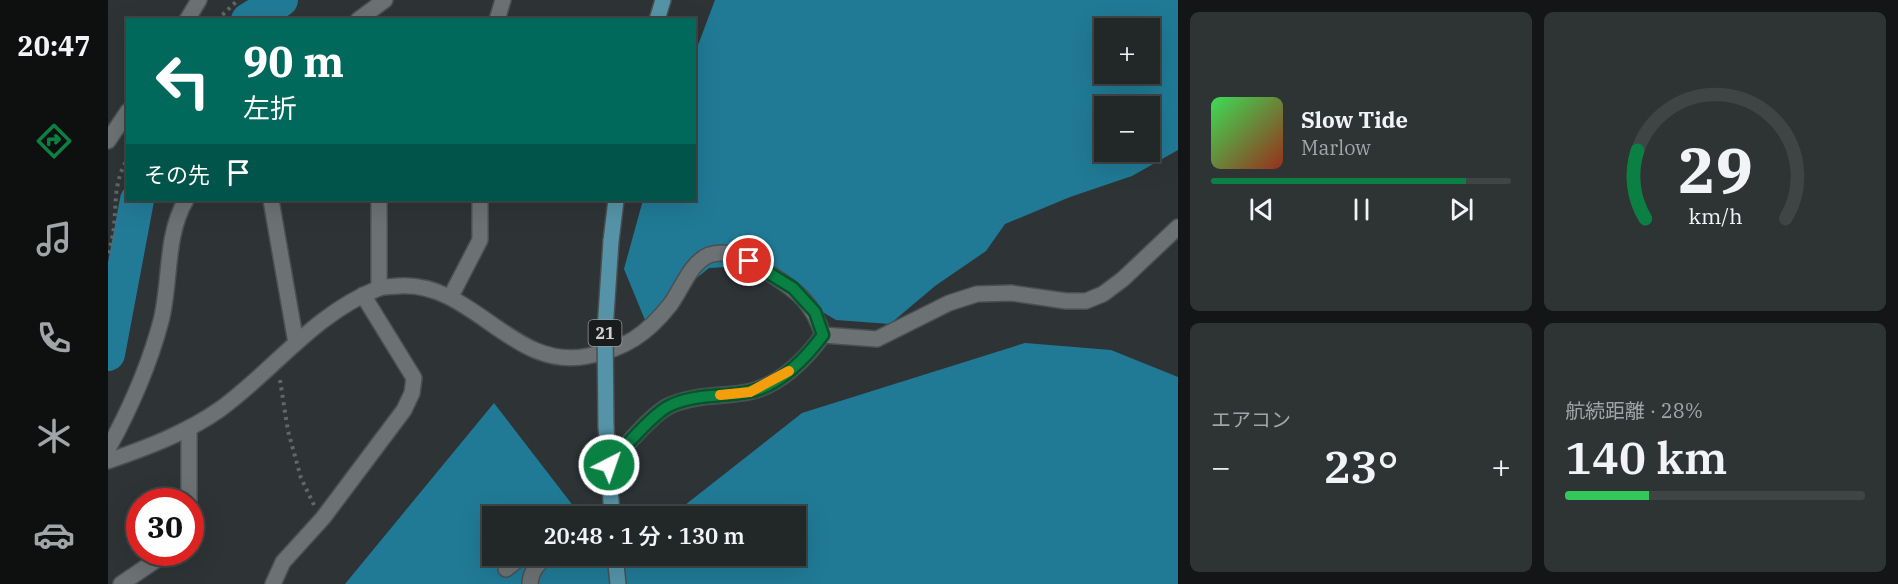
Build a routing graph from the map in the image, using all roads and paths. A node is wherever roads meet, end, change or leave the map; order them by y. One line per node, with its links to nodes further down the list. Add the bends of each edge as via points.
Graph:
1 (199, 0): 6 (street)
2 (238, 0): 7 (path)
3 (503, 0): 9 (street)
4 (663, 0): 10 (main road)
5 (381, 8): 8 (street)
6 (188, 18)
7 (219, 18)
8 (362, 18)
9 (498, 18)
10 (658, 18)
11 (126, 114): 12 (street)
12 (108, 141)
13 (126, 161): 20 (path, via 115,191 115,234)
14 (185, 201): 28 (street, via 170,254 161,319 148,362)
15 (271, 201): 25 (street)
16 (379, 201): 21 (street)
17 (480, 201): 23 (street, via 480,240)
18 (616, 201): 30 (main road, 21, bridge, via 605,330)
19 (1178, 227): 24 (street, via 1123,279 1104,294 1086,301 977,294 949,303 878,339)
20 (108, 253)
21 (379, 288): 22 (street); 23 (street, via 420,285)
22 (363, 295): 25 (street, via 342,304); 33 (street, via 414,378 412,393 404,410)
23 (451, 296): 24 (street, via 510,337 546,355 585,357 623,348 670,304 694,268 709,255 735,254 793,288 815,312)
24 (823, 335): 30 (street, via 805,359 750,392 669,405)
25 (296, 343): 26 (street)
26 (271, 366): 27 (street, via 219,410); 33 (path, via 282,387 288,431 301,478)
27 (189, 429): 29 (street); 31 (street)
28 (108, 449)
29 (108, 461)
30 (609, 465): 32 (main road, 21)
31 (189, 488)
32 (611, 506)
33 (323, 518): 40 (street, via 283,562)
34 (148, 566): 39 (street)
35 (510, 566): 38 (street)
36 (537, 566): 41 (street)
37 (613, 566): 42 (main road)
38 (506, 569)
39 (122, 584)
40 (273, 584)
41 (530, 584)
42 (618, 584)

